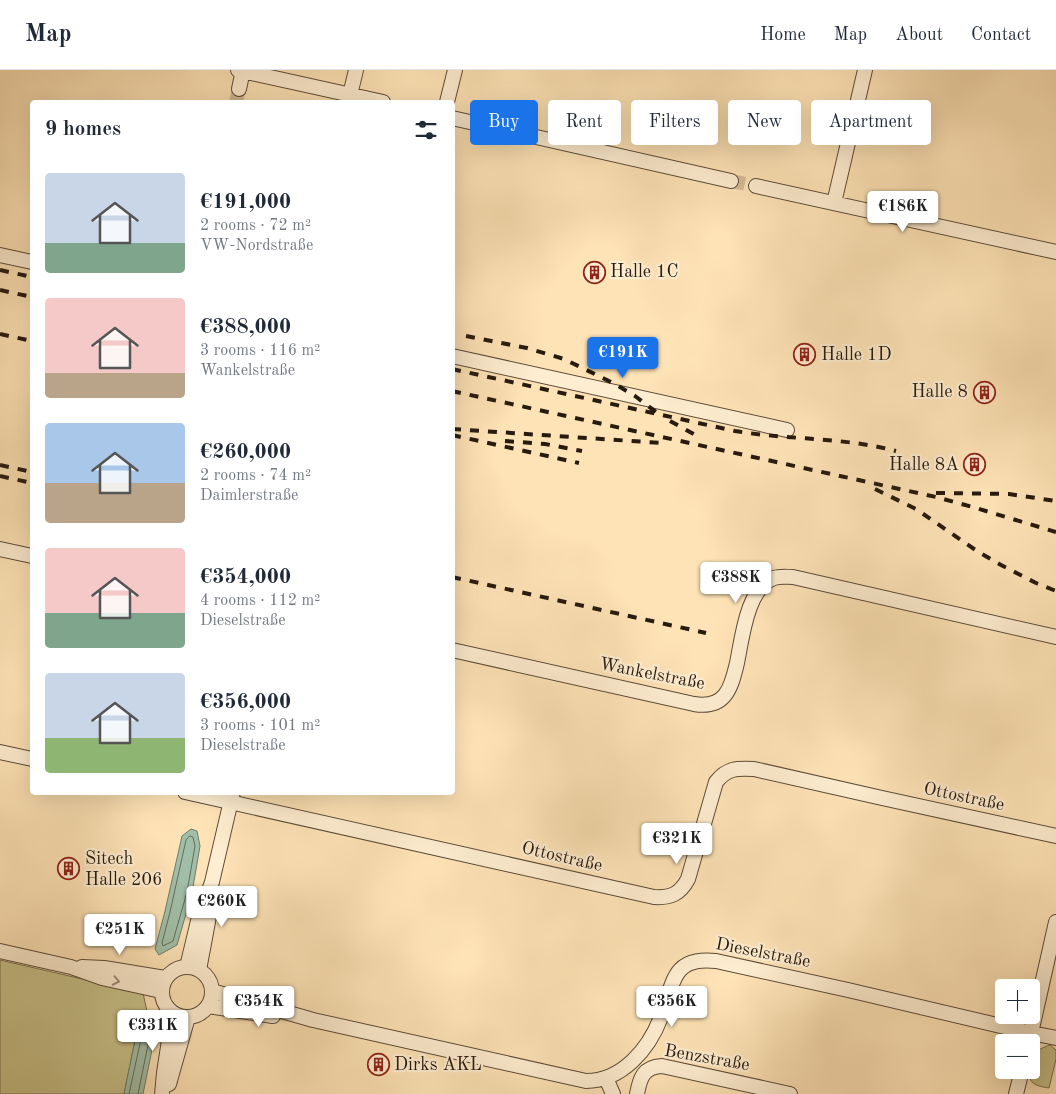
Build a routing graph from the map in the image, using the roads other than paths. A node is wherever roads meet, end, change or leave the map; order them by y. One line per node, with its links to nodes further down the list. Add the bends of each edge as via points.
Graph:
1 (242, 70): 5 (street); 6 (street)
2 (356, 70): 6 (street)
3 (454, 70): 8 (street)
4 (864, 70): 12 (street)
5 (239, 89)
6 (350, 95): 7 (street)
7 (374, 100)
8 (447, 100)
9 (455, 119): 10 (street)
10 (731, 181)
11 (756, 186): 12 (street)
12 (834, 203): 13 (street)
13 (1056, 252)
14 (0, 255): 15 (street)
15 (30, 262)
16 (455, 357): 17 (street)
17 (786, 430)
18 (0, 549): 19 (street)
19 (30, 556)
20 (1056, 637): 21 (street, Wankelstraße, via 782,577 765,583 754,597 732,682 721,700 708,705)
21 (455, 651)
22 (0, 752): 23 (street)
23 (30, 759)
24 (208, 795): 25 (street, Ottostraße)
25 (232, 798): 26 (street, Ottostraße, via 654,897 671,895 684,886 716,782 735,769 754,769); 29 (street, via 212,882 208,922)
26 (1056, 836)
27 (1056, 922): 37 (street)
28 (0, 951): 30 (street, via 71,967 104,968)
29 (193, 968): 30 (street, via 174,970); 31 (street, via 204,974)
30 (163, 985): 33 (street, via 162,996)
31 (212, 991): 32 (street); 35 (street, Dieselstraße)
32 (208, 1006): 34 (street, via 199,1014); 35 (street, Dieselstraße)
33 (173, 1014): 34 (street); 42 (street)
34 (188, 1017): 42 (street)
35 (313, 1020): 40 (street, Dieselstraße, via 586,1081)
36 (1015, 1034): 40 (street, Dieselstraße, via 838,988 705,960 688,964 680,970 656,1030 646,1045 618,1073)
37 (1031, 1034)
38 (1040, 1038): 39 (street, Dieselstraße)
39 (1056, 1038)
40 (606, 1078): 43 (street)
41 (1020, 1079): 46 (street)
42 (164, 1094)
43 (613, 1094)
44 (637, 1094): 45 (street, Benzstraße, via 641,1078 656,1066)
45 (790, 1094)
46 (1016, 1094)

